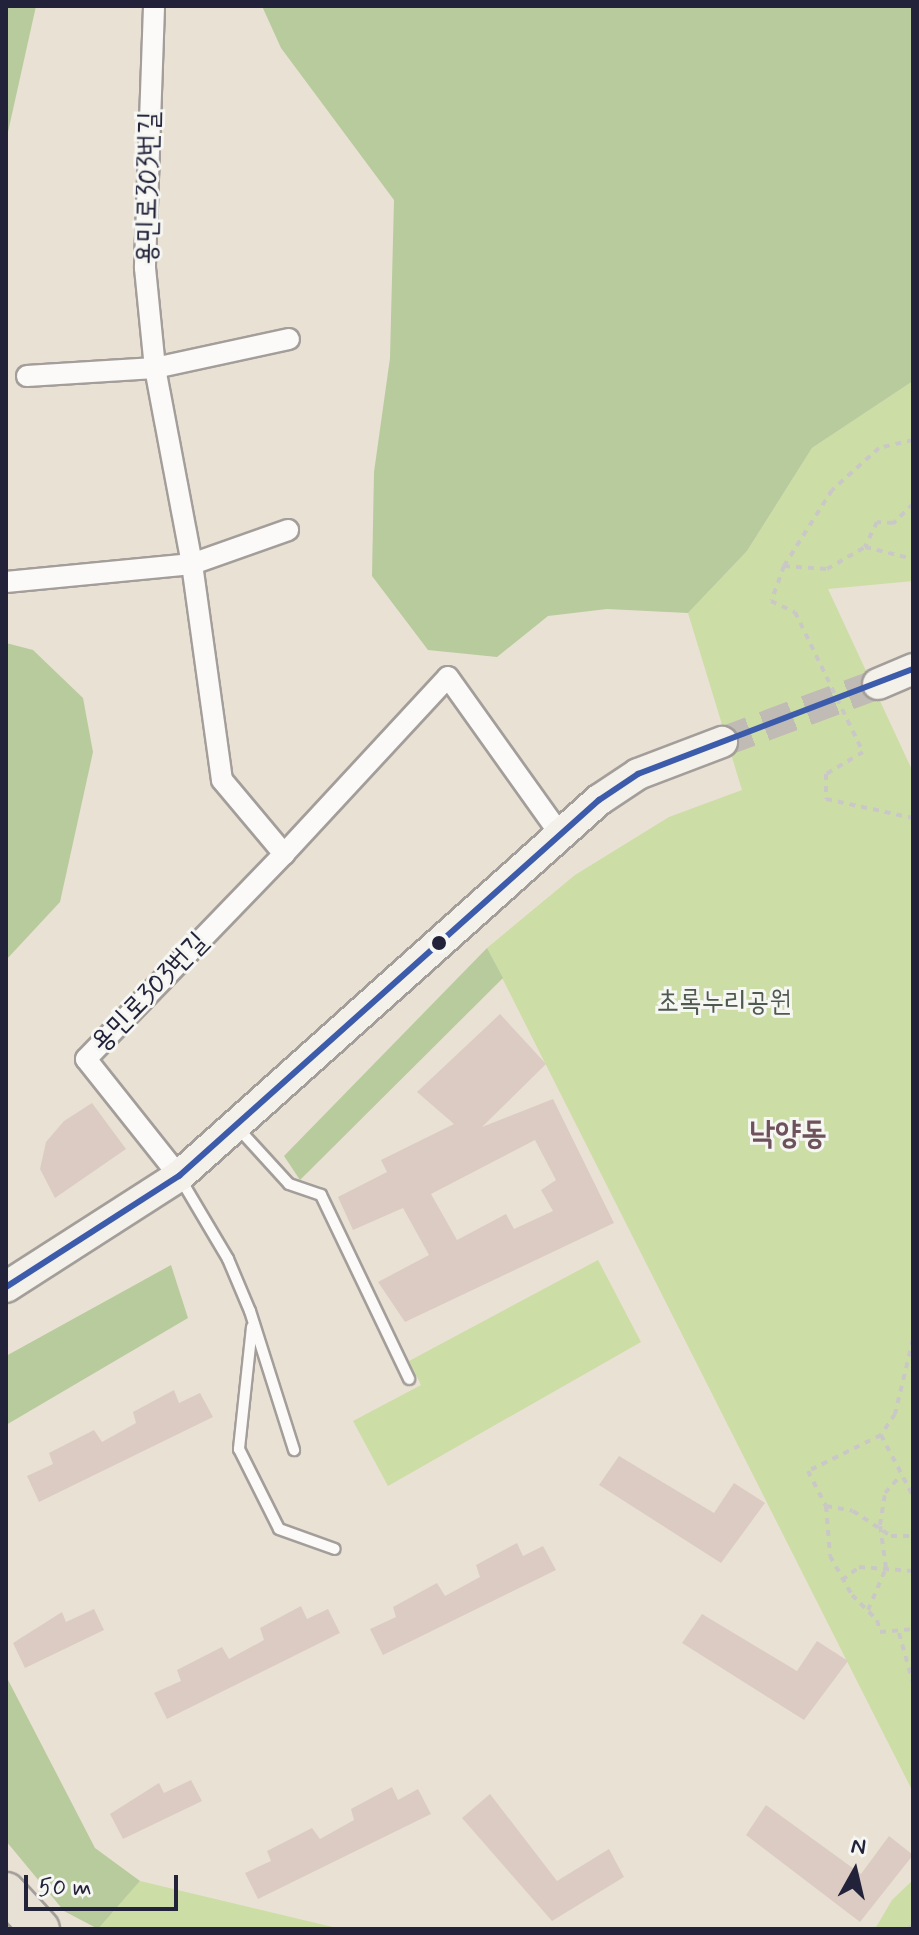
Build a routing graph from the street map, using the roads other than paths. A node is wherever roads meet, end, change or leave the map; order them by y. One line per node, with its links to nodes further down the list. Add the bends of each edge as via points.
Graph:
1 (154, 7): 3 (street, 용민로303번길, via 145,268)
2 (289, 339): 3 (street)
3 (155, 368): 4 (street); 6 (street, 용민로303번길)
4 (27, 376)
5 (288, 530): 6 (street)
6 (192, 564): 7 (street); 12 (street, 용민로303번길, via 222,780)
7 (6, 582)
8 (913, 669): 9 (street)
9 (878, 684)
10 (722, 742): 11 (street, via 638,774)
11 (560, 834): 12 (street, 용민로303번길, via 448,677); 13 (street)
12 (284, 854): 14 (street, 용민로303번길, via 86,1059)
13 (236, 1125): 14 (street); 17 (lane, via 289,1184 321,1195)
14 (179, 1176): 15 (street); 16 (lane, via 228,1259)
15 (6, 1287)
16 (253, 1321): 18 (lane); 19 (lane, via 239,1449 279,1529)
17 (409, 1379)
18 (294, 1450)
19 (335, 1549)
20 (6, 1892): 21 (highway)
21 (40, 1929)

